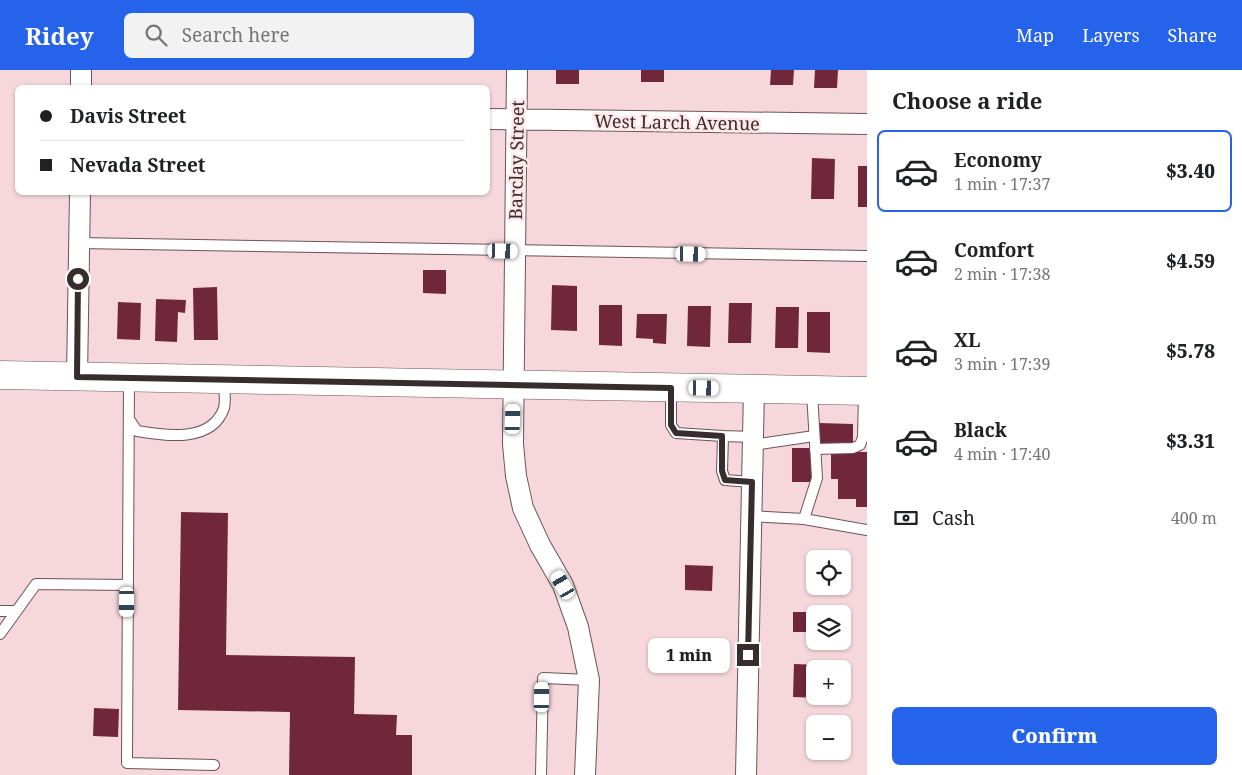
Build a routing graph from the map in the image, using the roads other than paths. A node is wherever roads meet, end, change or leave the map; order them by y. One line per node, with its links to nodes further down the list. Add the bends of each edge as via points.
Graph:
1 (81, 70): 3 (street)
2 (517, 70): 5 (street, Barclay Street)
3 (81, 85)
4 (490, 119): 5 (street, West Larch Avenue)
5 (516, 119): 6 (street, West Larch Avenue); 9 (street, Barclay Street)
6 (867, 124)
7 (80, 195): 8 (street)
8 (79, 243): 9 (lane); 12 (street)
9 (515, 252): 10 (lane); 15 (street, Barclay Street)
10 (867, 256)
11 (0, 375): 12 (main road)
12 (77, 377): 13 (main road)
13 (129, 379): 14 (main road); 20 (lane)
14 (224, 380): 15 (main road); 20 (lane, via 224,407 216,423 198,433 162,435 137,431)
15 (514, 386): 16 (main road); 33 (street, Barclay Street, via 513,444 523,508 563,585 578,627)
16 (671, 388): 17 (main road); 21 (lane, via 671,425 676,433)
17 (754, 389): 18 (main road); 23 (street)
18 (812, 390): 19 (main road); 22 (lane)
19 (866, 391): 24 (lane, via 860,444 853,448)
20 (129, 419): 29 (lane)
21 (722, 436): 23 (lane); 25 (lane, via 725,480)
22 (814, 436): 23 (lane); 24 (lane)
23 (753, 441): 25 (street)
24 (815, 449): 27 (lane, via 817,478)
25 (752, 482): 26 (street)
26 (750, 516): 27 (lane); 37 (street)
27 (804, 519): 28 (lane)
28 (867, 530)
29 (127, 585): 31 (lane, via 36,584); 34 (lane, via 126,763)
30 (0, 611): 31 (lane)
31 (16, 611): 32 (lane)
32 (0, 634)
33 (589, 680): 35 (lane, via 543,678); 36 (street, Barclay Street)
34 (214, 764)
35 (540, 775)
36 (586, 775)
37 (746, 775)

